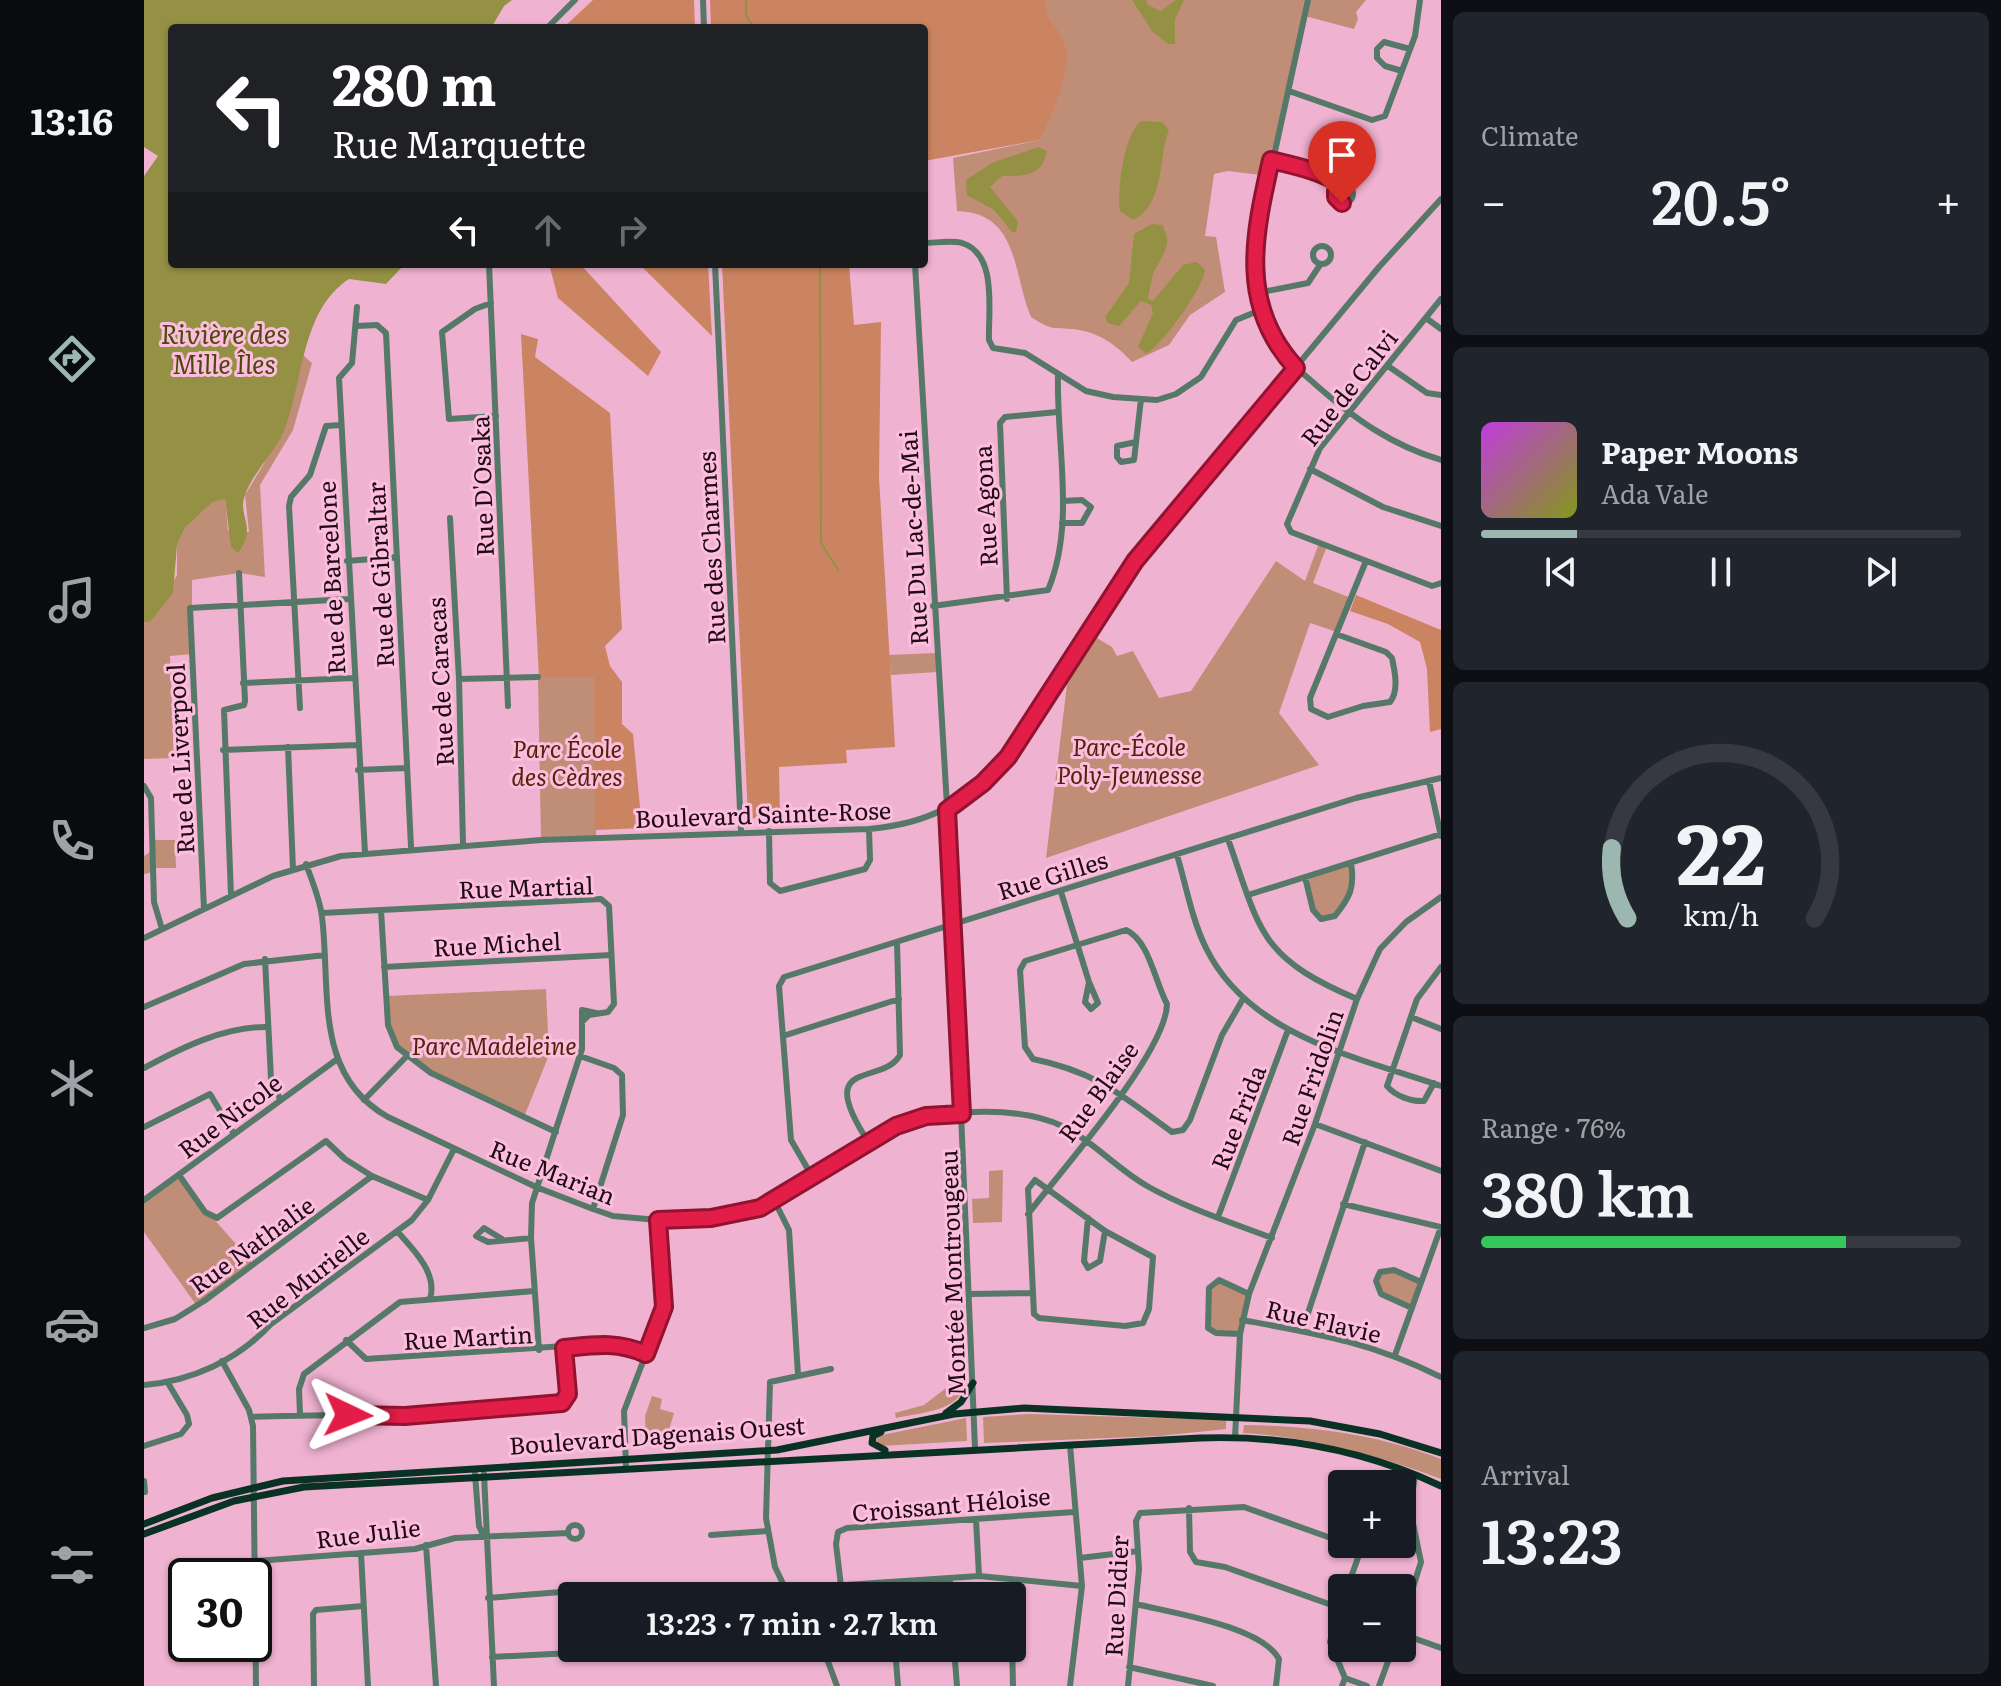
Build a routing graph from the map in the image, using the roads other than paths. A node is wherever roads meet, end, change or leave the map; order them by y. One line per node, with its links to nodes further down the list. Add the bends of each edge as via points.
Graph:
1 (575, 0): 5 (street)
2 (703, 0): 6 (street)
3 (1308, 0): 9 (street)
4 (1420, 0): 7 (street)
5 (551, 24)
6 (704, 24)
7 (1410, 49): 8 (street); 8 (street, via 1384,42 1377,49 1385,66)
8 (1402, 71): 9 (street, via 1379,120)
9 (1289, 91): 10 (street)
10 (1271, 160): 11 (street); 18 (street, via 1253,252)
11 (1342, 185)
12 (1441, 199): 27 (street, Boulevard Sainte-Rose)
13 (928, 243): 28 (street, via 964,243 987,267 993,348 1025,353)
14 (1320, 265): 18 (street, via 1308,283)
15 (489, 268): 20 (street, Rue D'Osaka)
16 (715, 268): 73 (street, Rue des Charmes)
17 (915, 268): 51 (street, Rue Du Lac-de-Mai)
18 (1257, 293): 22 (street)
19 (1441, 299): 23 (street, Rue de Calvi)
20 (491, 303): 33 (street, Rue D'Osaka); 33 (street, via 442,332 449,419)
21 (357, 307): 24 (street, Rue de Barcelone)
22 (1263, 309): 27 (street, via 1278,347); 30 (street, via 1236,320 1212,364 1190,387 1157,400)
23 (1426, 318): 25 (street); 26 (street, Rue de Calvi)
24 (357, 326): 34 (street, Rue de Barcelone, via 352,363 339,378); 42 (street, Rue de Gibraltar, via 377,325 386,333)
25 (1441, 329)
26 (1388, 366): 29 (street, via 1427,393); 32 (street, Rue de Calvi)
27 (1296, 368): 32 (street); 69 (street, Boulevard Sainte-Rose, via 1135,561 1008,757)
28 (1058, 374): 30 (street, via 1086,391); 31 (street)
29 (1441, 395)
30 (1141, 399): 35 (street)
31 (1057, 412): 38 (street); 48 (street, Rue Agona, via 1005,417 1000,423)
32 (1349, 413): 36 (street, via 1407,450); 37 (street, Rue de Calvi)
33 (496, 416): 55 (street, Rue D'Osaka)
34 (341, 425): 43 (street, Rue de Barcelone); 49 (street, via 326,426 310,475 291,497)
35 (1136, 442)
36 (1441, 460)
37 (1310, 469): 41 (street, via 1383,507); 44 (street, Rue de Calvi, via 1288,529)
38 (1063, 501): 40 (street); 40 (street, via 1082,500 1091,507 1082,523)
39 (450, 518): 57 (street, Rue de Caracas)
40 (1062, 523): 48 (street, via 1048,590)
41 (1441, 526)
42 (397, 557): 43 (street); 64 (street, Rue de Gibraltar)
43 (347, 561): 47 (street, Rue de Barcelone)
44 (1366, 561): 46 (street, Rue de Calvi, via 1432,586); 52 (street)
45 (239, 573): 50 (street)
46 (1441, 583)
47 (349, 599): 49 (street); 54 (street, Rue de Barcelone)
48 (1007, 599): 51 (street)
49 (295, 603): 50 (street); 56 (street)
50 (241, 605): 58 (street); 89 (street, Rue de Liverpool, via 190,608)
51 (933, 606): 69 (street, Rue Du Lac-de-Mai)
52 (1336, 634): 52 (street, via 1310,698 1311,709 1328,717 1390,702 1395,696 1392,658)
53 (538, 677): 55 (street)
54 (353, 678): 56 (street); 61 (street, Rue de Barcelone)
55 (507, 678): 57 (street); 59 (street, Rue D'Osaka)
56 (299, 679): 58 (street); 60 (street)
57 (459, 679): 77 (street, Rue de Caracas)
58 (243, 683): 63 (street, via 244,705 224,710)
59 (508, 706)
60 (300, 708)
61 (357, 745): 62 (street); 65 (street, Rue de Barcelone)
62 (288, 747): 63 (street); 83 (street)
63 (223, 750): 87 (street)
64 (406, 768): 65 (street); 78 (street, Rue de Gibraltar)
65 (358, 770): 79 (street, Rue de Barcelone)
66 (1441, 778): 67 (street, Rue Gilles)
67 (1429, 781): 75 (street); 76 (street, Rue Gilles)
68 (144, 786): 70 (street, via 151,798)
69 (947, 810): 71 (street, Boulevard Sainte-Rose, via 919,822); 92 (street, Montée Montrougeau)
70 (152, 828): 72 (street); 93 (street, via 154,902)
71 (869, 829): 74 (street, Boulevard Sainte-Rose); 74 (street, via 870,860 865,869 780,891 770,883)
72 (144, 831)
73 (741, 831): 74 (street, Boulevard Sainte-Rose); 77 (street, Boulevard Sainte-Rose)
74 (769, 831)
75 (1441, 835): 81 (street)
76 (1228, 839): 80 (street, Rue Gilles); 86 (street)
77 (463, 844): 78 (street, Boulevard Sainte-Rose)
78 (411, 847): 79 (street, Boulevard Sainte-Rose)
79 (365, 853): 82 (street, Boulevard Sainte-Rose)
80 (1177, 855): 85 (street, Rue Gilles); 104 (street, via 1205,947)
81 (1351, 863): 84 (street); 84 (street, via 1355,883 1335,916 1321,919 1313,910)
82 (306, 864): 83 (street, Boulevard Sainte-Rose); 91 (street, Rue Marian)
83 (293, 869): 87 (street, Boulevard Sainte-Rose)
84 (1305, 877): 86 (street)
85 (1061, 892): 92 (street, Rue Gilles); 96 (street)
86 (1248, 895): 105 (street, via 1257,923 1276,951)
87 (231, 896): 89 (street, Boulevard Sainte-Rose)
88 (1441, 897): 105 (street, Rue Fridolin, via 1380,949)
89 (204, 909): 93 (street, Boulevard Sainte-Rose)
90 (381, 910): 91 (street, Rue Martial); 98 (street, Rue Martial, via 601,899 609,906); 100 (street)
91 (322, 913): 97 (street, Rue Marian)
92 (952, 923): 95 (street, Rue Gilles); 122 (street, Montée Montrougeau)
93 (162, 929): 94 (street, Boulevard Sainte-Rose)
94 (144, 938)
95 (897, 942): 103 (street); 111 (street, Rue Gilles, via 784,977 779,986)
96 (1078, 944): 102 (street); 119 (street, Rue Blaise, via 1119,930 1136,934 1167,1004 1150,1053); 119 (street, via 1025,961 1020,970 1025,1047 1033,1059 1086,1073)
97 (325, 955): 99 (street); 115 (street, Rue Marian, via 328,1033)
98 (611, 955): 100 (street, Rue Michel); 113 (street, Rue Martial, via 614,1004 608,1012 582,1022)
99 (265, 959): 106 (street); 108 (street)
100 (384, 967): 114 (street, via 388,1025)
101 (1441, 967): 107 (street, via 1417,999)
102 (1089, 982)
103 (899, 999): 111 (street); 129 (street, via 898,1059 856,1076 849,1087 851,1114)
104 (1243, 999): 110 (street); 119 (street, via 1222,1035 1183,1130 1172,1132)
105 (1357, 999): 112 (street, Rue Fridolin)
106 (144, 1007)
107 (1411, 1017): 109 (street); 117 (street)
108 (268, 1027): 116 (street, via 244,1027); 120 (street, via 271,1079)
109 (1441, 1029)
110 (1288, 1030): 112 (street); 143 (street, Rue Frida)
111 (783, 1036): 134 (street, Rue Gilles, via 791,1140)
112 (1340, 1051): 117 (street); 123 (street, Rue Fridolin)
113 (580, 1056): 125 (street, Rue Martial); 141 (street, via 622,1075 623,1115)
114 (406, 1057): 121 (street); 125 (street)
115 (336, 1060): 120 (street, Rue Nicole); 121 (street, Rue Marian)
116 (144, 1068)
117 (1392, 1069): 118 (street); 118 (street, via 1387,1086 1406,1097 1424,1101)
118 (1437, 1085)
119 (1120, 1093): 127 (street, Rue Blaise)
120 (280, 1099): 126 (street, Rue Nicole)
121 (364, 1100): 130 (street, Rue Marian)
122 (962, 1114): 127 (street, Rue Marian, via 1029,1116 1063,1127); 129 (street, Rue Marian, via 910,1120); 155 (street, Montée Montrougeau)
123 (1315, 1124): 128 (street); 150 (street, Rue Fridolin)
124 (144, 1127): 126 (street, via 210,1094)
125 (556, 1132): 135 (street, Rue Martial)
126 (234, 1134): 132 (street, Rue Nicole)
127 (1084, 1141): 136 (street, Rue Blaise); 143 (street, Rue Marian, via 1147,1186)
128 (1365, 1142): 131 (street); 140 (street)
129 (869, 1143): 134 (street, Rue Marian)
130 (454, 1149): 135 (street, Rue Marian); 138 (street, Rue Murielle)
131 (1441, 1171)
132 (179, 1175): 133 (street, via 205,1212 217,1218 320,1142); 137 (street, Rue Nicole)
133 (372, 1176): 138 (street); 160 (street, Rue Nathalie, via 204,1301 175,1319)
134 (813, 1178): 139 (street, Rue Marian)
135 (536, 1187): 141 (street, Rue Marian); 149 (street, Rue Martial)
136 (1048, 1188): 142 (street, Rue Blaise); 142 (street, Rue Blaise, via 1035,1180 1028,1189); 144 (street)
137 (144, 1200)
138 (428, 1200): 147 (street, Rue Murielle)
139 (774, 1200): 145 (street, Rue Marian, via 732,1216); 170 (street, via 789,1230)
140 (1343, 1204): 146 (street); 161 (street)
141 (593, 1209): 145 (street, Rue Marian)
142 (1028, 1214): 154 (street, Rue Blaise)
143 (1218, 1217): 150 (street, Rue Marian)
144 (1088, 1218): 148 (street); 148 (street, via 1088,1268 1100,1261)
145 (658, 1220): 166 (street, via 664,1307)
146 (1441, 1227): 152 (street)
147 (397, 1231): 157 (street, via 429,1274); 168 (street, Rue Murielle)
148 (1105, 1231): 154 (street, via 1153,1257 1143,1323 1039,1318)
149 (531, 1238): 151 (street); 153 (street, Rue Martial)
150 (1272, 1238): 156 (street, Rue Fridolin)
151 (502, 1239)
152 (1421, 1282): 158 (street); 158 (street, via 1394,1270 1380,1272 1376,1281 1381,1294)
153 (534, 1291): 157 (street); 165 (street, Rue Martial)
154 (1031, 1293): 155 (street)
155 (969, 1294): 173 (street, Montée Montrougeau)
156 (1249, 1294): 159 (street, Rue Fridolin); 162 (street, via 1219,1280 1209,1288 1208,1328)
157 (430, 1299): 163 (street, via 400,1302)
158 (1412, 1308): 167 (street)
159 (1242, 1320): 161 (street, Rue Flavie); 162 (street, Rue Fridolin)
160 (144, 1328)
161 (1302, 1331): 167 (street, Rue Flavie)
162 (1240, 1334): 178 (street, Rue Fridolin)
163 (346, 1340): 165 (street, Rue Martin, via 366,1359); 176 (street, via 304,1374)
164 (564, 1348): 165 (street, Rue Martin); 166 (street, Rue Martin, via 609,1343); 176 (street, via 568,1394 562,1403 405,1416)
165 (539, 1350)
166 (646, 1354): 188 (street, via 624,1411)
167 (1395, 1355): 171 (street, Rue Flavie)
168 (222, 1361): 172 (street, Rue Murielle); 179 (street)
169 (831, 1369): 170 (street)
170 (798, 1375): 187 (street, via 770,1382)
171 (1441, 1377)
172 (168, 1383): 174 (street, Rue Murielle); 183 (street, via 189,1424 181,1434)
173 (973, 1383): 175 (street, Montée Montrougeau); 177 (main road, via 961,1402)
174 (144, 1385)
175 (974, 1411): 177 (main road, Boulevard Dagenais Ouest); 178 (main road, Boulevard Dagenais Ouest, via 1030,1408); 184 (street, Montée Montrougeau)
176 (300, 1414): 179 (street)
177 (941, 1416): 180 (main road, Boulevard Dagenais Ouest)
178 (1235, 1416): 181 (street, Rue Fridolin); 186 (main road, Boulevard Dagenais Ouest, via 1344,1426)
179 (251, 1417): 193 (street)
180 (893, 1426): 185 (main road, via 871,1442); 187 (main road, Boulevard Dagenais Ouest)
181 (1235, 1438): 182 (main road, Boulevard Dagenais Ouest); 189 (main road, Boulevard Dagenais Ouest, via 1334,1450)
182 (1070, 1445): 184 (main road, Boulevard Dagenais Ouest); 198 (street)
183 (144, 1446)
184 (975, 1448): 185 (main road, Boulevard Dagenais Ouest)
185 (891, 1452): 187 (main road, Boulevard Dagenais Ouest)
186 (1441, 1453)
187 (767, 1455): 188 (main road, Boulevard Dagenais Ouest); 201 (street)
188 (626, 1463): 190 (main road, Boulevard Dagenais Ouest)
189 (1399, 1470)
190 (479, 1472): 193 (main road, Boulevard Dagenais Ouest, via 313,1477); 196 (main road, Boulevard Dagenais Ouest); 205 (street)
191 (1416, 1475): 194 (main road, Boulevard Dagenais Ouest)
192 (144, 1481): 195 (street)
193 (254, 1486): 196 (street); 200 (main road, Boulevard Dagenais Ouest)
194 (1441, 1486)
195 (145, 1492)
196 (253, 1496): 203 (main road, Boulevard Dagenais Ouest); 211 (street)
197 (1189, 1508): 206 (street, via 1244,1507); 209 (street, Rue Didier, via 1144,1511 1136,1521); 224 (street, via 1190,1552 1196,1562)
198 (1074, 1512): 199 (street, Croissant Héloise); 212 (street)
199 (976, 1519): 214 (street); 219 (street, Croissant Héloise, via 838,1532)
200 (144, 1524)
201 (767, 1531): 204 (street); 218 (street)
202 (568, 1533): 205 (street, Rue Julie)
203 (144, 1534)
204 (711, 1535)
205 (484, 1537): 208 (street, Rue Julie); 223 (street)
206 (1328, 1537)
207 (1416, 1538): 215 (street, via 1421,1562)
208 (426, 1545): 210 (street, Rue Julie); 243 (street)
209 (1138, 1551): 212 (street); 225 (street, Rue Didier)
210 (361, 1553): 213 (street, Rue Julie); 226 (street)
211 (256, 1558)
212 (1080, 1558): 221 (street)
213 (272, 1560)
214 (979, 1576): 216 (street); 217 (street)
215 (1416, 1578)
216 (950, 1580): 220 (street)
217 (1017, 1580): 221 (street)
218 (783, 1582)
219 (841, 1582)
220 (920, 1582)
221 (1082, 1586): 249 (street)
222 (558, 1592): 223 (street)
223 (488, 1598): 230 (street)
224 (1328, 1600)
225 (1136, 1604): 238 (street, Rue Didier); 252 (street, via 1212,1623 1267,1645 1279,1659)
226 (363, 1606): 241 (street, via 313,1614); 242 (street)
227 (1416, 1639): 228 (street)
228 (1441, 1648)
229 (558, 1654): 230 (street)
230 (492, 1657): 244 (street)
231 (256, 1662): 240 (street)
232 (828, 1662): 245 (street)
233 (896, 1662): 246 (street)
234 (955, 1662): 247 (street)
235 (1012, 1662): 248 (street)
236 (1338, 1662): 239 (street)
237 (1388, 1662): 255 (street)
238 (1129, 1667): 250 (street, Rue Didier); 251 (street)
239 (1345, 1678): 253 (street); 254 (street)
240 (256, 1686)
241 (314, 1686)
242 (368, 1686)
243 (436, 1686)
244 (494, 1686)
245 (837, 1686)
246 (898, 1686)
247 (957, 1686)
248 (1013, 1686)
249 (1070, 1686)
250 (1128, 1686)
251 (1213, 1686)
252 (1276, 1686)
253 (1342, 1686)
254 (1367, 1686)
255 (1379, 1686)

